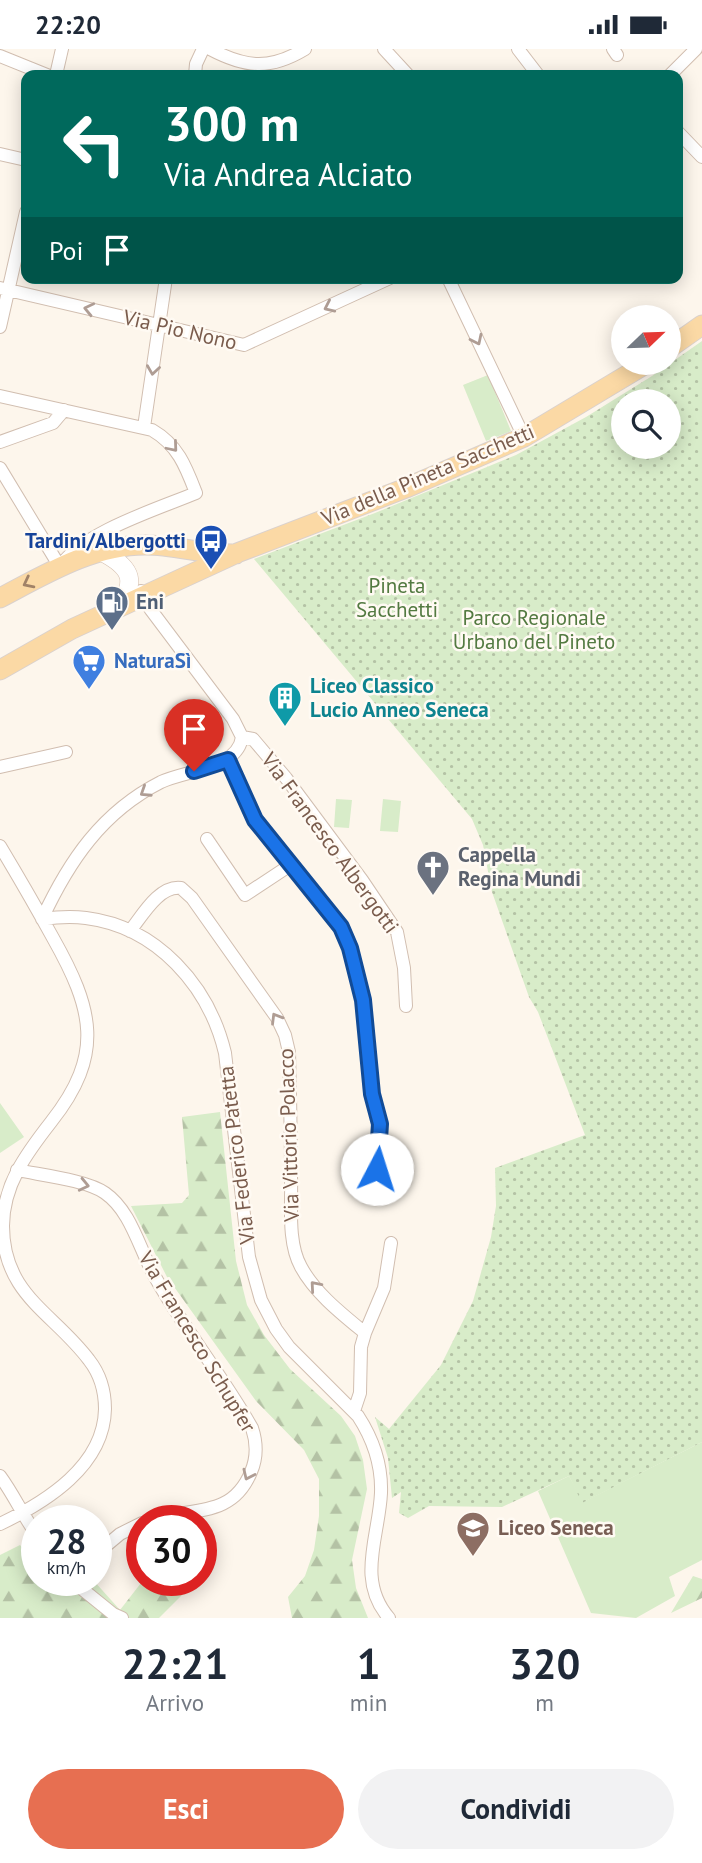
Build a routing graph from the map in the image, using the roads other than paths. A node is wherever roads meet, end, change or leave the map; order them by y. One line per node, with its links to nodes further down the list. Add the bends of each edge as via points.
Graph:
1 (62, 49): 10 (street)
2 (203, 49): 11 (street)
3 (210, 49): 4 (street, via 241,62 264,65)
4 (305, 49)
5 (384, 49): 12 (street)
6 (518, 49): 13 (street)
7 (696, 49): 14 (street)
8 (0, 56): 9 (street)
9 (35, 70)
10 (58, 70)
11 (195, 70)
12 (403, 70)
13 (534, 70)
14 (675, 70)
15 (683, 137): 17 (street)
16 (0, 154): 18 (street)
17 (702, 157)
18 (21, 159)
19 (21, 231): 23 (street)
20 (165, 284): 25 (street)
21 (377, 284): 25 (street, Via Pio Nono, one-way to 25, via 250,344)
22 (451, 284): 32 (street, one-way to 32)
23 (5, 290): 25 (street, Via Pio Nono, one-way to 23); 26 (street)
24 (702, 325): 27 (main road)
25 (159, 326): 31 (street, one-way to 31)
26 (0, 327)
27 (681, 340)
28 (627, 375): 32 (main road, Via della Pineta Sacchetti)
29 (0, 396): 30 (street)
30 (64, 411): 31 (street); 33 (street, via 53,423)
31 (144, 427): 38 (street, one-way to 38, via 175,447 196,493 100,534)
32 (524, 437): 37 (main road, Via della Pineta Sacchetti)
33 (0, 442)
34 (0, 468): 38 (street)
35 (102, 552): 36 (main road, via 143,545); 38 (main road); 41 (street, via 122,565 130,578 129,592)
36 (216, 554): 37 (main road); 39 (street, via 147,584)
37 (237, 554): 39 (main road, Via della Pineta Sacchetti)
38 (60, 567): 40 (main road, one-way to 40)
39 (143, 597): 41 (main road, Via della Pineta Sacchetti); 43 (street, Via Francesco Albergotti)
40 (0, 598)
41 (115, 610): 42 (main road, Via della Pineta Sacchetti)
42 (0, 670)
43 (242, 737): 45 (street); 52 (street, Via Francesco Albergotti, via 253,739 286,778 397,933)
44 (66, 752): 46 (street)
45 (228, 760): 49 (street, via 251,814); 50 (street, one-way to 50, via 169,779 118,812 75,856)
46 (0, 767)
47 (206, 839): 49 (street, via 245,895)
48 (0, 846): 50 (street)
49 (292, 863): 53 (street, via 341,927 354,958 380,1124)
50 (42, 919): 51 (street, Via Federico Patetta, via 82,917); 54 (street, via 82,996 86,1048 73,1090)
51 (130, 931): 57 (street, Via Vittorio Polacco, one-way to 51, via 331,1304 297,1258 289,1052 277,1018 181,888 163,893); 58 (street, Via Federico Patetta, via 186,974 212,1016 228,1066 250,1257 261,1300 297,1356)
52 (406, 1006)
53 (377, 1169)
54 (17, 1170): 55 (street); 61 (street, Via Francesco Schupfer, one-way to 61, via 89,1185 110,1197 252,1429 256,1445 253,1465 243,1486)
55 (2, 1222): 60 (street, via 7,1256 18,1284 88,1358 105,1399 102,1431 92,1455)
56 (391, 1243): 57 (street, via 384,1288)
57 (365, 1333): 58 (street)
58 (354, 1411): 66 (street, Via Federico Patetta, via 369,1435 378,1464 380,1499 370,1576 376,1598)
59 (0, 1476): 62 (street)
60 (33, 1505)
61 (217, 1506)
62 (21, 1514): 63 (street)
63 (0, 1524)
64 (91, 1596): 65 (street)
65 (122, 1618)
66 (389, 1618)

